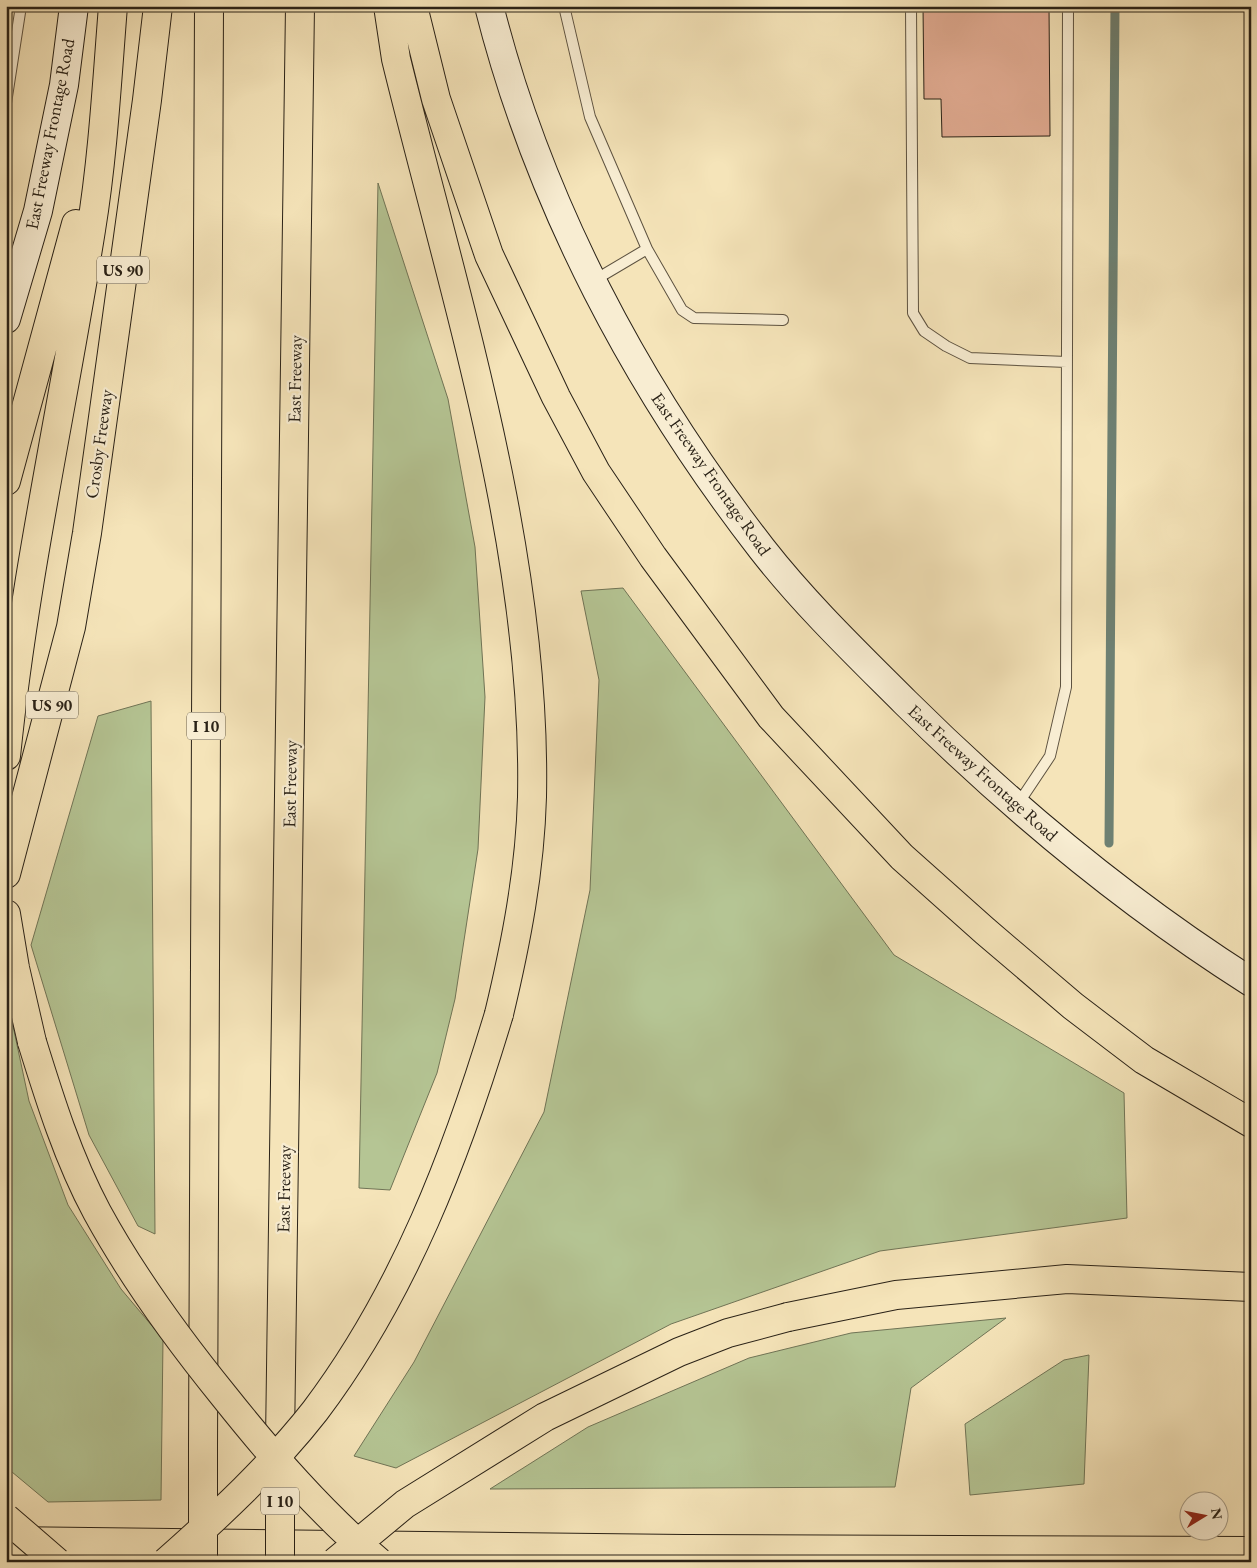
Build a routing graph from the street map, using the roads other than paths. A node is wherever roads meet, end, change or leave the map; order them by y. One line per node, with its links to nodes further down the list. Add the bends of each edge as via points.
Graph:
1 (21, 6): 13 (lane)
2 (74, 6): 16 (main road, East Freeway Frontage Road, via 64,85 38,211)
3 (113, 6): 19 (highway, via 97,115 75,229); 20 (highway, via 92,229 29,579)
4 (158, 6): 22 (highway, Crosby Freeway / US 90, via 87,533 71,627)
5 (209, 6): 32 (highway, I 10, bridge)
6 (300, 6): 33 (highway, East Freeway / I 10, bridge)
7 (388, 6): 31 (highway, bridge, via 396,58 490,443 520,613 529,708 532,798 522,907 499,1014 474,1097 448,1168 389,1295 343,1372 314,1412 280,1451)
8 (413, 6): 25 (highway, via 436,99 489,255 556,397 596,472 653,557 771,717 902,857 1073,1006 1144,1060)
9 (489, 6): 15 (main road, East Freeway Frontage Road, via 524,117 559,209)
10 (564, 6): 14 (lane, via 590,117)
11 (910, 6): 18 (lane, via 913,312 924,331 970,358)
12 (1068, 6): 18 (lane)
13 (6, 103)
14 (648, 249): 15 (lane); 17 (lane, via 688,316)
15 (592, 281): 21 (main road, East Freeway Frontage Road, via 645,380 704,470 763,551 836,632 954,751)
16 (6, 319)
17 (783, 320)
18 (1067, 362): 21 (lane, via 1066,687 1050,756)
19 (6, 481)
20 (6, 756)
21 (1016, 807): 24 (main road, East Freeway Frontage Road, via 1194,946)
22 (6, 874)
23 (6, 914): 35 (highway, bridge, via 32,1042 62,1135 96,1210 160,1313 257,1437 320,1507)
24 (1251, 982)
25 (1251, 1123)
26 (1251, 1288): 34 (highway, bridge, via 1067,1279 896,1295 728,1333 680,1352 545,1417 405,1504)
27 (6, 1518): 30 (highway, bridge)
28 (6, 1541): 29 (highway, via 684,1549)
29 (1251, 1551)
30 (57, 1562)
31 (166, 1562)
32 (203, 1562)
33 (280, 1562)
34 (335, 1562)
35 (379, 1562)

